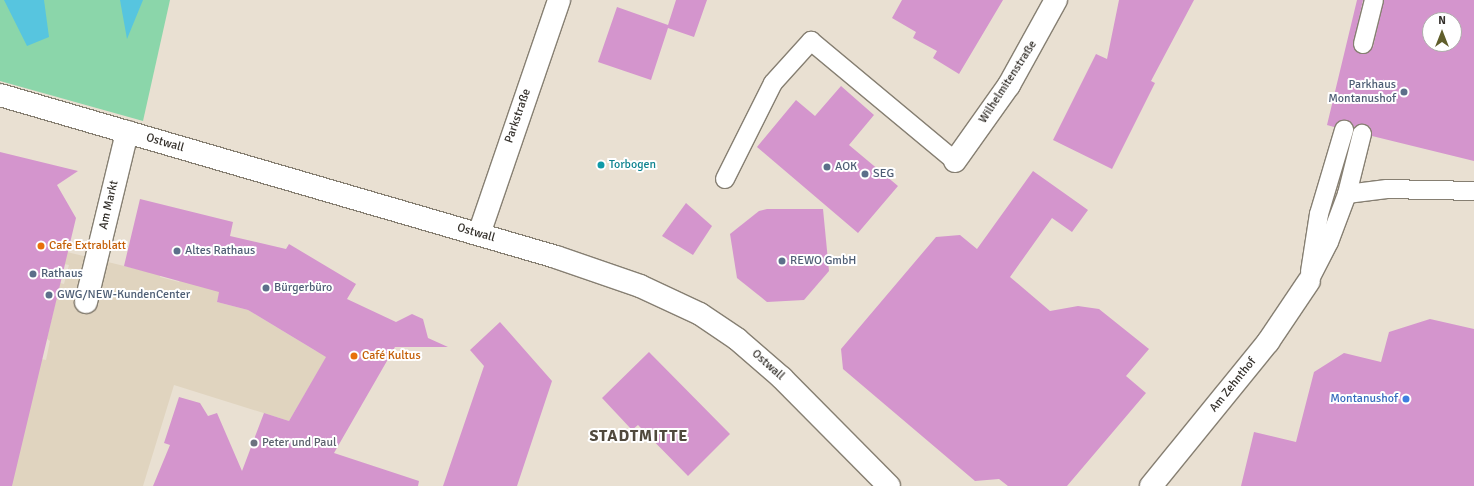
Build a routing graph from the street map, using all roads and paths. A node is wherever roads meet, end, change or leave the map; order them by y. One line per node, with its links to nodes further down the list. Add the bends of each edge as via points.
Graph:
1 (559, 0): 13 (main road, Parkstraße)
2 (1056, 0): 9 (main road, Wilhelmitenstraße, via 1009,85)
3 (1374, 0): 4 (lane)
4 (1363, 44)
5 (0, 95): 7 (main road, Ostwall)
6 (1344, 130): 14 (lane, via 1319,214)
7 (127, 132): 13 (main road, Ostwall); 15 (main road, Am Markt)
8 (1362, 134): 12 (lane)
9 (955, 161): 10 (lane, via 811,41 773,83)
10 (725, 178)
11 (1474, 191): 12 (lane, via 1404,189)
12 (1348, 194): 14 (lane)
13 (479, 234): 16 (main road, Ostwall, via 640,286 700,314 761,358)
14 (1310, 281): 17 (main road, Am Zehnthof, via 1268,342)
15 (86, 302)
16 (889, 486)
17 (1151, 486)

